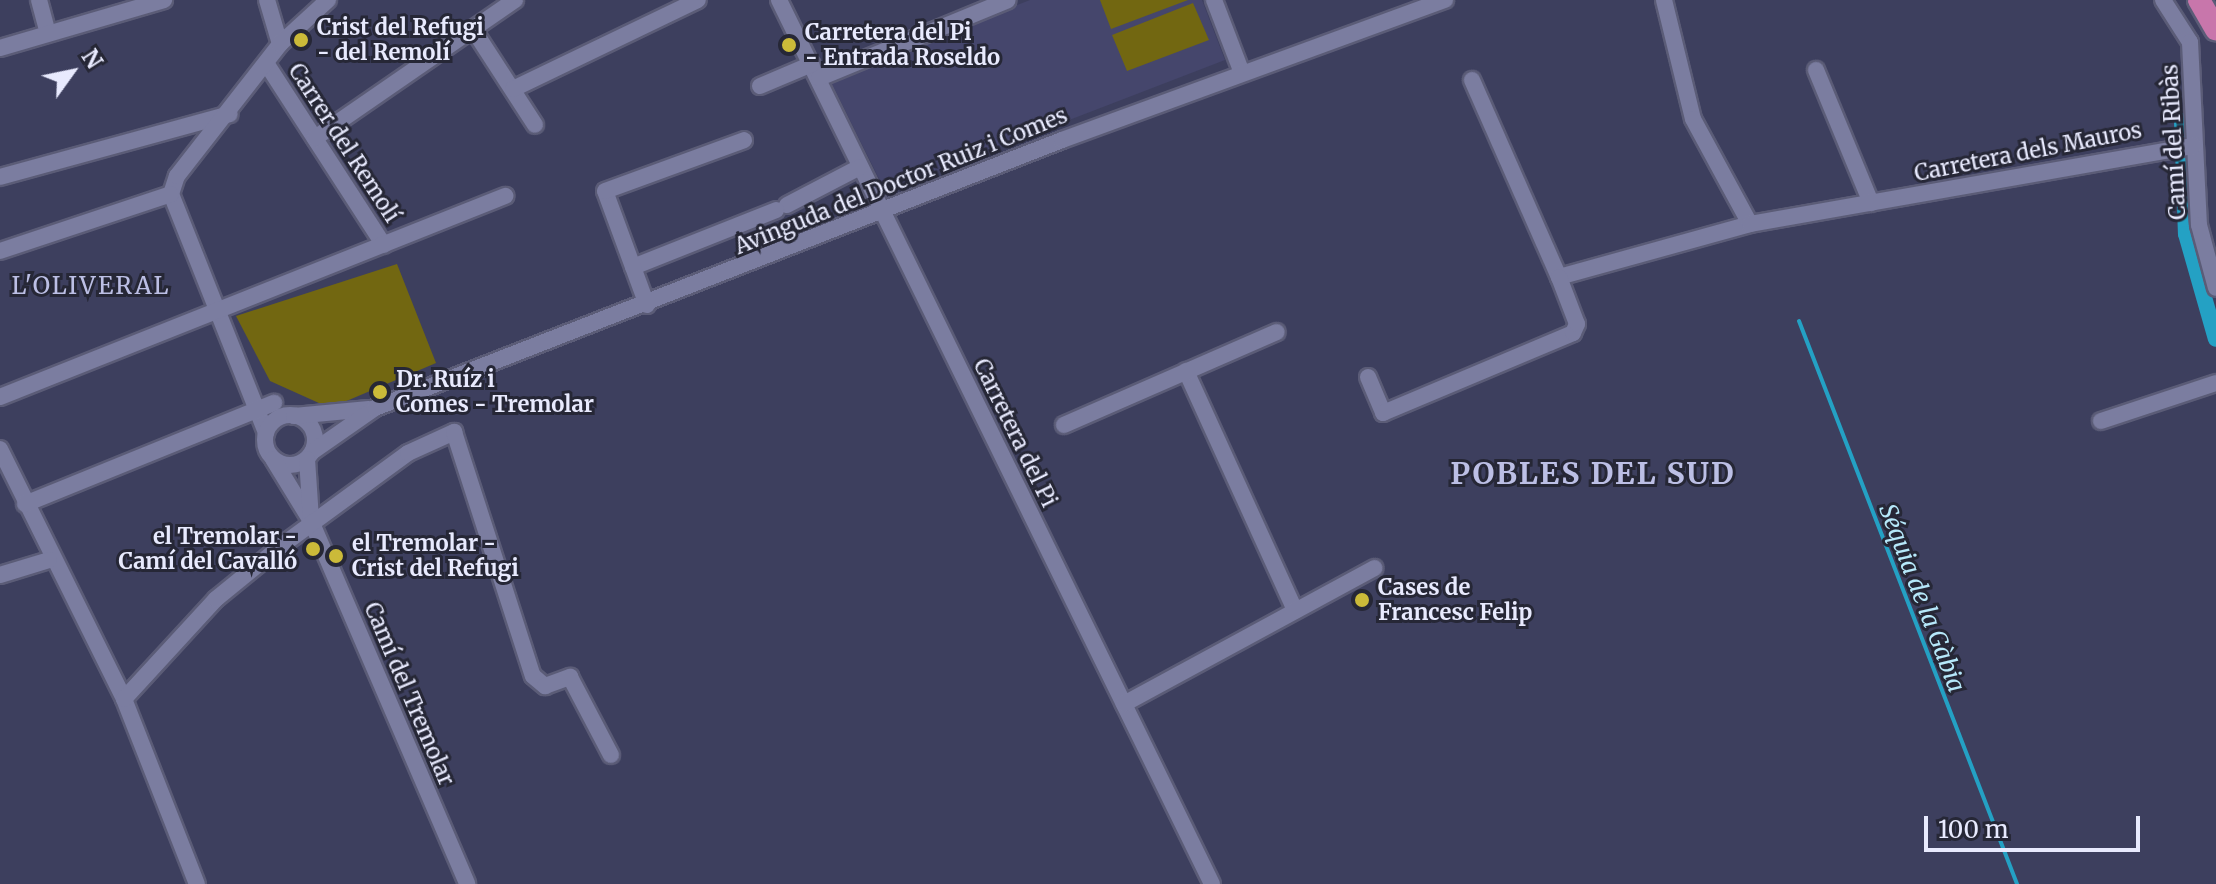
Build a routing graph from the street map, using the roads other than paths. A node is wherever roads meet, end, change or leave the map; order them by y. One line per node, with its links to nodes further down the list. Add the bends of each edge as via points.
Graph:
1 (39, 0): 17 (street)
2 (164, 0): 14 (street)
3 (267, 0): 18 (street)
4 (328, 0): 18 (street)
5 (515, 0): 15 (street)
6 (698, 0): 26 (street)
7 (779, 0): 22 (street, Carretera del Pi)
8 (1008, 0): 22 (street)
9 (1214, 0): 23 (street)
10 (1445, 0): 23 (street, Avinguda del Doctor Ruiz i Comes)
11 (1664, 0): 38 (street, via 1693,119)
12 (2163, 0): 31 (street, Camí del Ribàs, via 2190,42)
13 (2199, 0): 16 (highway)
14 (112, 7): 17 (street)
15 (473, 29): 26 (street); 29 (street)
16 (2216, 29)
17 (48, 33): 19 (street)
18 (280, 44): 20 (street)
19 (0, 48)
20 (268, 66): 27 (street); 29 (street, Carrer del Remolí)
21 (1816, 70): 36 (street)
22 (815, 71): 25 (street); 32 (street, Carretera del Pi)
23 (1242, 73): 37 (street, Avinguda del Doctor Ruiz i Comes)
24 (1472, 80): 42 (street)
25 (760, 86)
26 (513, 89): 28 (street)
27 (232, 113): 33 (street); 34 (street, via 177,176)
28 (535, 125)
29 (315, 138): 39 (street, Carrer del Remolí)
30 (744, 140): 41 (street, via 605,191)
31 (2194, 146): 36 (street, Carretera dels Mauros); 43 (street, Camí del Ribàs, via 2199,225)
32 (860, 167): 37 (street, Carretera del Pi); 41 (street, Avinguda del Doctor Ruiz i Comes, via 781,208)
33 (0, 177)
34 (171, 194): 40 (street); 44 (street)
35 (505, 196): 39 (street)
36 (1871, 203): 38 (street, Carretera dels Mauros)
37 (883, 213): 45 (street, Avinguda del Doctor Ruiz i Comes); 69 (street, Carretera del Pi)
38 (1750, 224): 42 (street, Carretera dels Mauros)
39 (384, 245): 44 (street)
40 (0, 251)
41 (633, 267): 45 (street)
42 (1559, 277): 49 (street, via 1577,324 1573,333 1383,413)
43 (2216, 288)
44 (220, 305): 48 (street); 51 (street)
45 (647, 305): 53 (street, Avinguda del Doctor Ruiz i Comes)
46 (1277, 332): 47 (street)
47 (1186, 371): 57 (street); 67 (street)
48 (246, 375): 52 (street); 54 (street)
49 (1368, 377)
50 (2216, 383): 56 (street)
51 (0, 397)
52 (274, 403): 54 (street); 55 (street)
53 (375, 408): 55 (street, Avinguda del Doctor Ruiz i Comes); 60 (street, Avinguda del Doctor Ruiz i Comes)
54 (252, 414): 58 (street); 62 (street, via 143,460 112,465)
55 (292, 416): 58 (street); 60 (street, via 310,425)
56 (2101, 421)
57 (1064, 425)
58 (266, 433): 61 (street)
59 (0, 449): 62 (street)
60 (309, 455): 61 (street, via 290,465); 63 (street, Camí del Tremolar)
61 (273, 459): 63 (street, Camí del Tremolar)
62 (25, 504): 64 (street)
63 (311, 521): 68 (street, via 216,599); 70 (street, via 408,453 454,432 533,676 545,686 570,677); 72 (street, Camí del Tremolar)
64 (49, 560): 66 (street); 68 (street)
65 (1374, 568): 67 (street)
66 (0, 575)
67 (1295, 610): 69 (street)
68 (124, 699): 71 (street)
69 (1124, 704): 73 (street, Carretera del Pi)
70 (611, 755)
71 (197, 884)
72 (467, 884)
73 (1212, 884)

